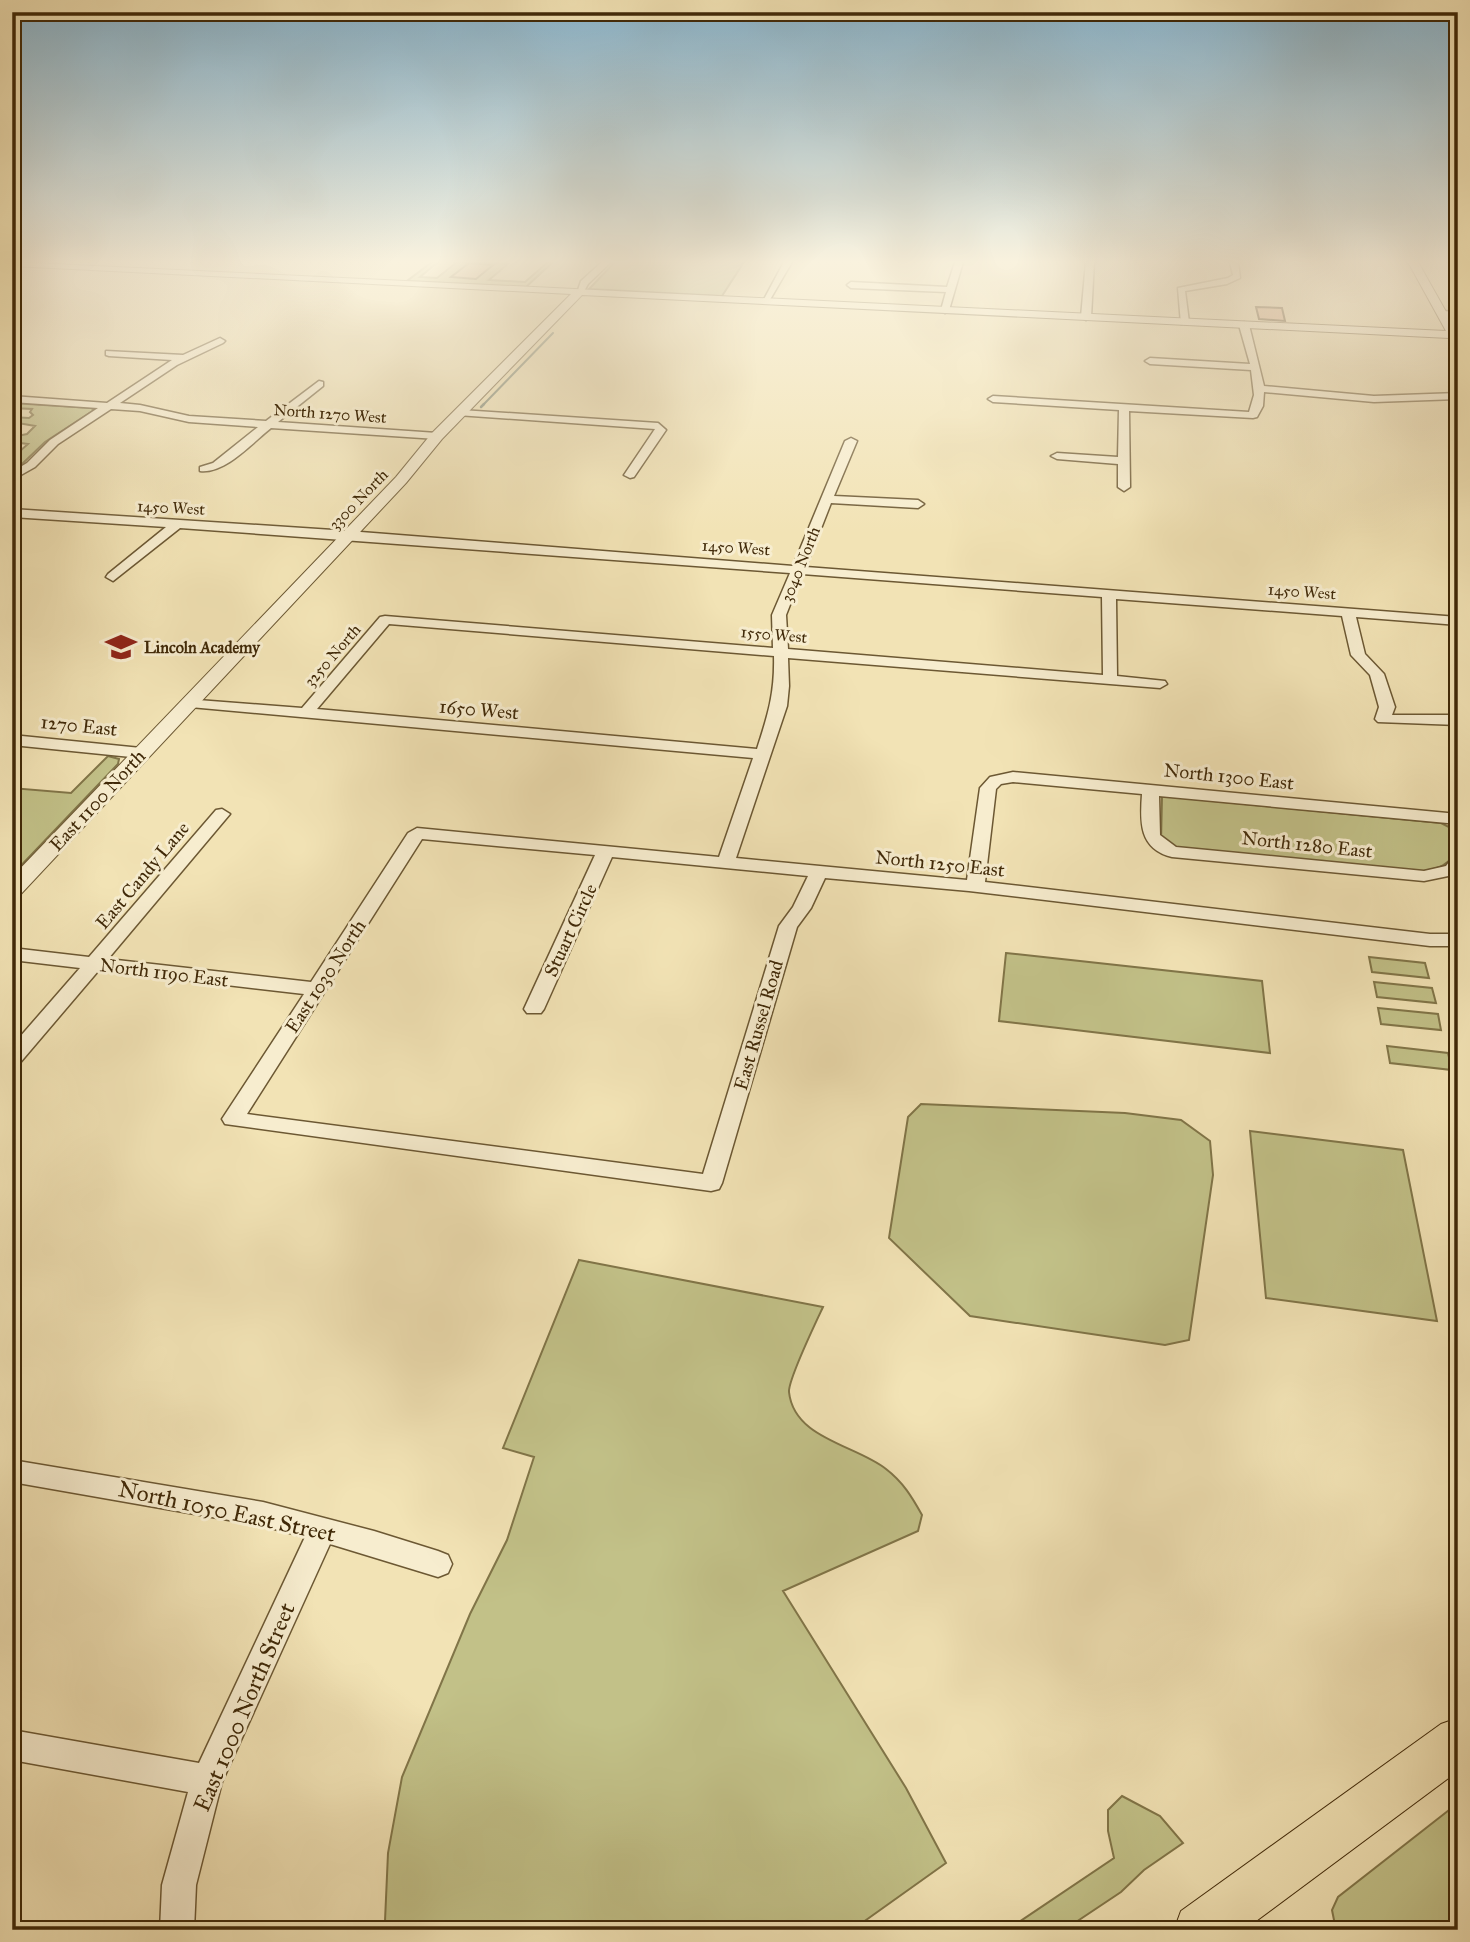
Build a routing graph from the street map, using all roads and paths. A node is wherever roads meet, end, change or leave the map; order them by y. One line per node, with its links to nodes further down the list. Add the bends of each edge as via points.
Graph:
1 (196, 353): 5 (street)
2 (519, 353): 15 (street, 3300 North)
3 (1251, 353): 7 (street)
4 (109, 354): 5 (street)
5 (185, 358): 13 (street)
6 (1150, 361): 7 (street)
7 (1254, 368): 9 (street)
8 (319, 384): 16 (street)
9 (1261, 389): 10 (street, via 1374,399); 14 (street, via 1254,415)
10 (1458, 396)
11 (12, 399): 13 (street, North 1270 West)
12 (993, 399): 14 (street)
13 (110, 406): 16 (street, North 1270 West, via 189,419); 23 (street, via 54,442)
14 (1124, 406): 20 (street)
15 (461, 412): 17 (street, 3300 North); 22 (street, via 658,426 661,430)
16 (268, 424): 17 (street, North 1270 West); 21 (street, via 217,465)
17 (437, 436): 29 (street, 3300 North)
18 (852, 441): 25 (street, 3040 North)
19 (1057, 456): 20 (street)
20 (1123, 461): 24 (street)
21 (204, 469)
22 (630, 475)
23 (12, 477)
24 (1124, 487)
25 (827, 499): 26 (street); 30 (street, 3040 North)
26 (918, 504)
27 (15, 515): 28 (street, 1450 West)
28 (175, 526): 29 (street, 1450 West); 31 (street)
29 (348, 535): 30 (street, 1450 West); 39 (street, 3300 North)
30 (797, 569): 32 (street, 1450 West); 36 (street, 3040 North, via 779,615)
31 (113, 577)
32 (1109, 594): 33 (street, 1450 West); 37 (street)
33 (1348, 612): 35 (street, 1450 West); 41 (street, via 1358,655 1377,674 1387,707 1383,719)
34 (385, 620): 36 (street, 1550 West); 40 (street, 3250 North)
35 (1458, 621)
36 (780, 652): 37 (street, 1550 West); 44 (street, 3040 North, via 779,706)
37 (1110, 680): 38 (street, 1550 West)
38 (1160, 684)
39 (186, 706): 40 (street, 1650 West); 43 (street, East 1100 North)
40 (306, 712): 44 (street, 1650 West)
41 (1458, 720)
42 (12, 740): 43 (street, 1270 East)
43 (141, 753): 55 (street, East 1100 North)
44 (764, 754): 46 (street, 3040 North)
45 (1151, 790): 48 (street, North 1300 East); 52 (street, North 1280 East, via 1150,836 1158,847 1172,852 1424,876); 54 (street, North 1300 East, via 1013,777 996,780 988,788)
46 (743, 813): 51 (street)
47 (222, 814): 58 (street, East Candy Lane)
48 (1458, 820)
49 (417, 833): 50 (street, North 1250 East); 59 (street, East 1030 North)
50 (606, 851): 51 (street, North 1250 East); 60 (street, Stuart Circle)
51 (726, 862): 53 (street, North 1250 East)
52 (1455, 866)
53 (819, 873): 54 (street, North 1250 East); 62 (street, East Russel Road, via 788,926 711,1183)
54 (975, 887): 56 (street, North 1250 East)
55 (12, 890)
56 (1458, 940)
57 (12, 954): 58 (street, North 1190 East)
58 (94, 964): 59 (street, North 1190 East); 61 (street, East Candy Lane)
59 (316, 989): 62 (street, East 1030 North)
60 (534, 1009)
61 (12, 1059)
62 (233, 1119)
63 (12, 1471): 64 (street, North 1050 East Street, via 214,1504)
64 (322, 1530): 65 (street, North 1050 East Street); 68 (street, East 1000 North Street)
65 (438, 1564)
66 (1458, 1741): 70 (main road)
67 (12, 1745): 68 (street)
68 (208, 1780): 69 (street, East 1000 North Street, via 179,1885)
69 (177, 1930)
70 (1200, 1930)

